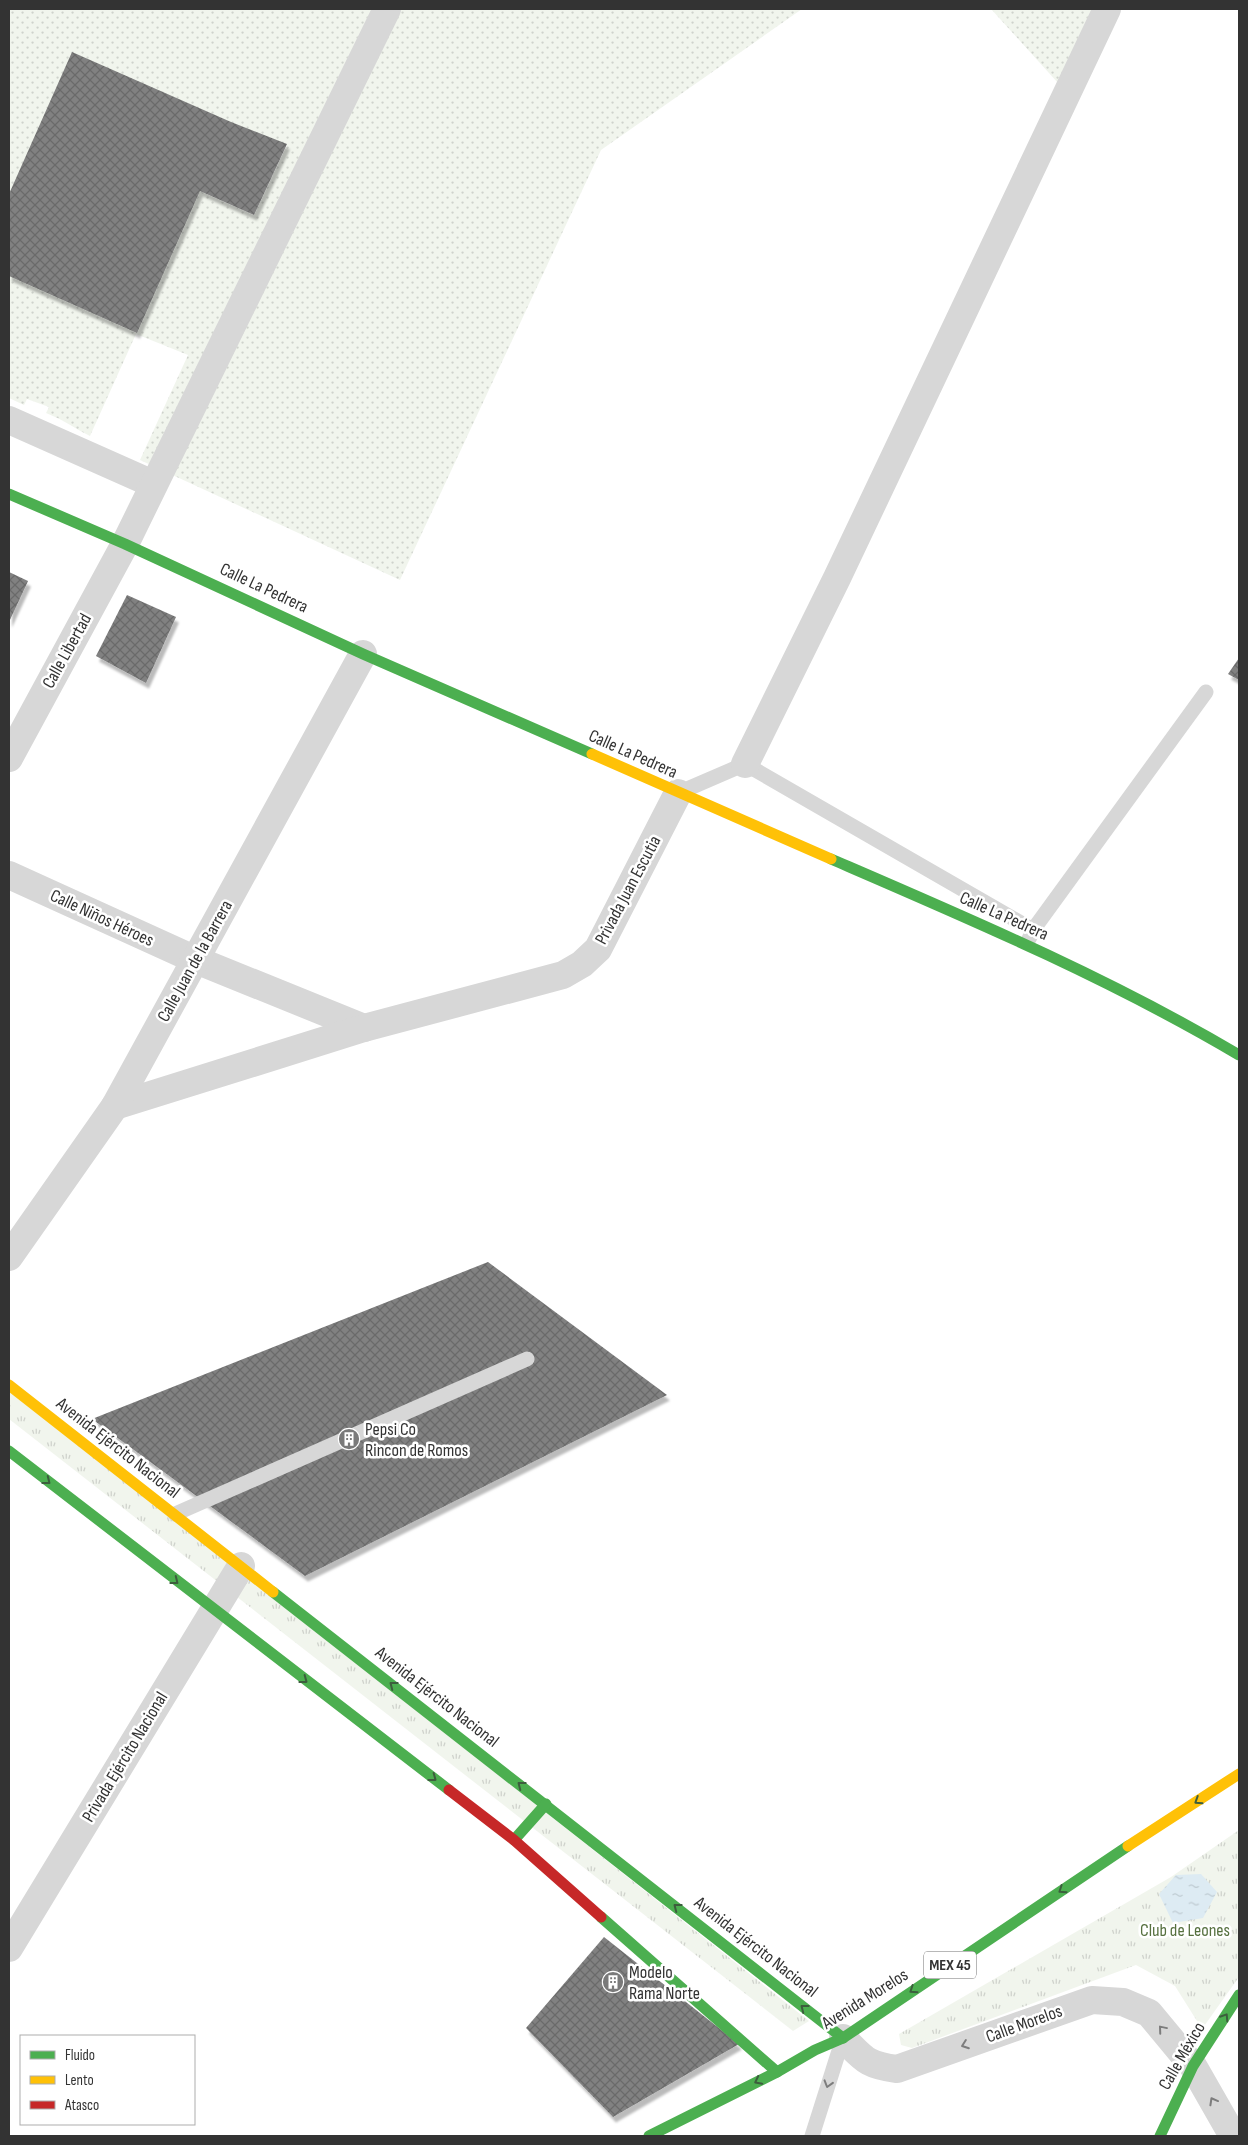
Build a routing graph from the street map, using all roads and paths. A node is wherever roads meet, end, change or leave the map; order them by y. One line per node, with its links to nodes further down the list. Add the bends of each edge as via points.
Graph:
1 (387, 9): 4 (street, Calle Libertad)
2 (1108, 9): 10 (street)
3 (9, 420): 4 (street)
4 (153, 484): 6 (street, Calle Libertad)
5 (9, 494): 6 (main road, Calle La Pedrera)
6 (125, 544): 7 (main road, Calle La Pedrera); 9 (street, Calle Libertad)
7 (363, 654): 11 (main road, Calle La Pedrera); 14 (street, Calle Juan de la Barrera)
8 (1206, 692): 13 (lane)
9 (9, 758)
10 (745, 764): 11 (lane); 13 (lane)
11 (678, 793): 13 (main road, Calle La Pedrera); 15 (street, Privada Juan Escutia, via 598,949 582,964 563,975)
12 (9, 874): 14 (street, Calle Niños Héroes)
13 (1030, 937): 16 (main road, Calle La Pedrera)
14 (196, 960): 15 (street, Calle Niños Héroes); 17 (street, Calle Juan de la Barrera)
15 (364, 1028): 17 (street, Privada Juan Escutia)
16 (1239, 1055)
17 (115, 1106): 18 (street, Calle Juan de la Barrera)
18 (9, 1257)
19 (527, 1359): 22 (lane)
20 (9, 1385): 22 (main road, Avenida Ejército Nacional)
21 (9, 1451): 24 (main road, one-way to 24)
22 (174, 1514): 23 (main road, Avenida Ejército Nacional)
23 (241, 1566): 24 (street, Privada Ejército Nacional); 26 (main road, Avenida Ejército Nacional, one-way to 23)
24 (214, 1611): 27 (main road, one-way to 27); 28 (street, Privada Ejército Nacional)
25 (1239, 1774): 30 (main road, Avenida Morelos / MEX 45, one-way to 30)
26 (546, 1804): 27 (main road); 30 (main road, Avenida Ejército Nacional, one-way to 26)
27 (514, 1840): 32 (main road)
28 (9, 1948)
29 (1239, 1996): 31 (main road, Calle México, one-way to 29)
30 (843, 2038): 31 (street, Calle Morelos, one-way to 30, via 1149,2013 1123,2002 1092,2000 897,2069 877,2067); 32 (main road, Avenida Morelos / MEX 45); 34 (lane, one-way to 34)
31 (1193, 2066): 35 (main road, Calle México); 36 (street, Calle Morelos, one-way to 31)
32 (777, 2072): 33 (main road, Avenida Morelos / MEX 45, one-way to 33)
33 (650, 2136)
34 (812, 2136)
35 (1160, 2136)
36 (1233, 2136)

